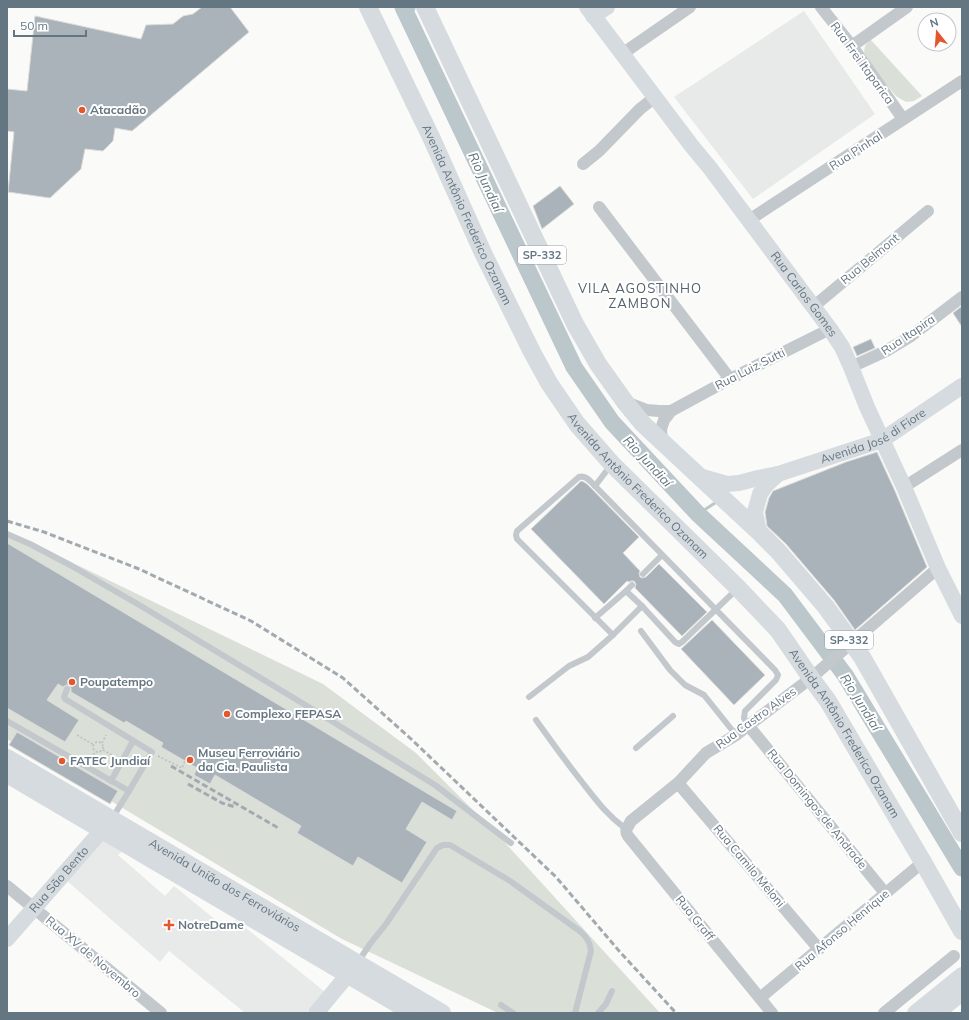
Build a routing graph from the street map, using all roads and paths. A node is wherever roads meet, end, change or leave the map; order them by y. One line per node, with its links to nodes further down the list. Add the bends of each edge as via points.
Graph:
1 (425, 7): 22 (main road, SP-332, via 575,324 598,364)
2 (690, 7): 8 (street)
3 (821, 7): 7 (street, Rua Frei Itaparica)
4 (907, 7): 7 (street)
5 (596, 10): 8 (main road, Rua Carlos Gomes)
6 (370, 12): 27 (main road, Avenida Antônio Frederico Ozanam, via 532,352 549,383 577,424)
7 (852, 46): 11 (street, Rua Frei Itaparica)
8 (622, 54): 10 (main road, Rua Carlos Gomes)
9 (962, 81): 11 (street, Rua Pinhal)
10 (655, 97): 12 (street); 15 (main road, Rua Carlos Gomes)
11 (903, 119): 15 (street, Rua Pinhal)
12 (583, 164)
13 (599, 207): 20 (street)
14 (928, 211): 17 (street, Rua Belmont)
15 (749, 220): 17 (main road, Rua Carlos Gomes)
16 (962, 297): 19 (street, Rua Itapira, via 905,340)
17 (813, 307): 18 (main road, Rua Carlos Gomes)
18 (830, 329): 19 (main road, Rua Carlos Gomes); 20 (street, Rua Luiz Sutti)
19 (851, 367): 24 (main road, Rua Carlos Gomes)
20 (730, 379): 23 (street, Rua Luiz Sutti)
21 (962, 386): 24 (main road, Avenida José di Fiore)
22 (625, 402): 23 (street, Rua Luiz Sutti, via 647,410); 25 (main road, SP-332)
23 (671, 410): 25 (street, via 661,429)
24 (882, 440): 28 (main road, Avenida José di Fiore); 32 (main road, Rua Carlos Gomes)
25 (662, 442): 29 (main road, SP-332)
26 (962, 450): 32 (street)
27 (612, 464): 31 (lane); 40 (main road, Avenida Antônio Frederico Ozanam)
28 (778, 474): 30 (main road, Avenida José di Fiore); 33 (main road, via 760,494)
29 (699, 476): 30 (main road, Avenida José di Fiore, via 727,484); 34 (main road, SP-332)
30 (747, 481): 33 (main road)
31 (595, 486): 36 (lane); 45 (lane, via 586,477 579,477 516,535 517,539)
32 (904, 488): 37 (main road, Rua Carlos Gomes)
33 (756, 512): 34 (main road)
34 (759, 532): 48 (main road, SP-332, via 826,607)
35 (7, 534): 77 (lane, via 109,587 317,712 435,785)
36 (662, 555): 38 (lane); 43 (lane)
37 (938, 568): 44 (main road, Rua Carlos Gomes); 48 (street, Rua Castro Alves)
38 (643, 574)
39 (632, 585): 41 (lane)
40 (738, 588): 43 (lane); 49 (main road, Avenida Antônio Frederico Ozanam, via 778,630)
41 (626, 591): 42 (lane); 45 (lane)
42 (642, 606): 43 (lane, via 679,644); 47 (lane)
43 (716, 609): 55 (lane, via 778,675 745,711 744,718)
44 (962, 616)
45 (596, 618): 47 (lane)
46 (641, 631): 58 (lane, via 670,670 685,685 704,695)
47 (613, 635): 51 (lane, via 588,657 569,666)
48 (848, 646): 49 (street, Rua Castro Alves); 76 (main road, SP-332, via 862,657)
49 (814, 674): 55 (street, Rua Castro Alves); 78 (main road, Avenida Antônio Frederico Ozanam)
50 (67, 689): 59 (lane, via 65,699)
51 (529, 697)
52 (674, 716): 62 (lane)
53 (536, 720): 75 (lane, via 563,759 607,813)
54 (7, 721): 71 (lane)
55 (748, 725): 58 (street, Rua Castro Alves); 80 (street, Rua Domingos de Andrade)
56 (77, 735): 61 (path)
57 (106, 735): 60 (path)
58 (736, 735): 72 (street, Rua Castro Alves, via 706,753)
59 (133, 741): 65 (lane); 71 (lane)
60 (102, 743): 61 (path, via 97,742); 63 (path)
61 (94, 745): 64 (path)
62 (636, 748)
63 (103, 750): 64 (path); 66 (path)
64 (95, 752): 68 (path)
65 (152, 752): 69 (path, via 182,768); 73 (lane)
66 (114, 756)
67 (7, 758): 74 (main road, Avenida União dos Ferroviários)
68 (91, 758)
69 (185, 762)
70 (7, 774): 74 (main road, Avenida União dos Ferroviários)
71 (111, 781): 73 (lane)
72 (678, 783): 75 (street, Rua Castro Alves); 84 (street, Rua Camilo Meloni)
73 (129, 792): 74 (lane)
74 (107, 825): 81 (main road, Rua São Bento); 86 (main road, Avenida União dos Ferroviários)
75 (629, 825): 90 (street, Rua Graff, via 626,833 628,836)
76 (962, 833)
77 (511, 843)
78 (923, 862): 80 (street, Rua Afonso Henrique); 82 (main road, Avenida Antônio Frederico Ozanam)
79 (7, 886): 81 (street, Rua XV de Novembro)
80 (885, 893): 84 (street, Rua Afonso Henrique)
81 (34, 908): 83 (main road, Rua São Bento); 92 (street, Rua XV de Novembro)
82 (962, 931)
83 (7, 939)
84 (819, 949): 90 (street, Rua Afonso Henrique)
85 (954, 956): 100 (street)
86 (353, 969): 93 (main road); 94 (main road, Avenida União dos Ferroviários); 95 (main road, Avenida União dos Ferroviários); 97 (lane, via 437,848 450,845 510,881 587,938 591,951)
87 (962, 975): 101 (main road)
88 (612, 991): 98 (lane)
89 (962, 993): 102 (main road)
90 (760, 998): 99 (street, Rua Graff)
91 (501, 1005): 96 (lane)
92 (161, 1013)
93 (316, 1013)
94 (413, 1013)
95 (442, 1013)
96 (513, 1013)
97 (575, 1013)
98 (598, 1013)
99 (772, 1013)
100 (884, 1013)
101 (915, 1013)
102 (937, 1013)

